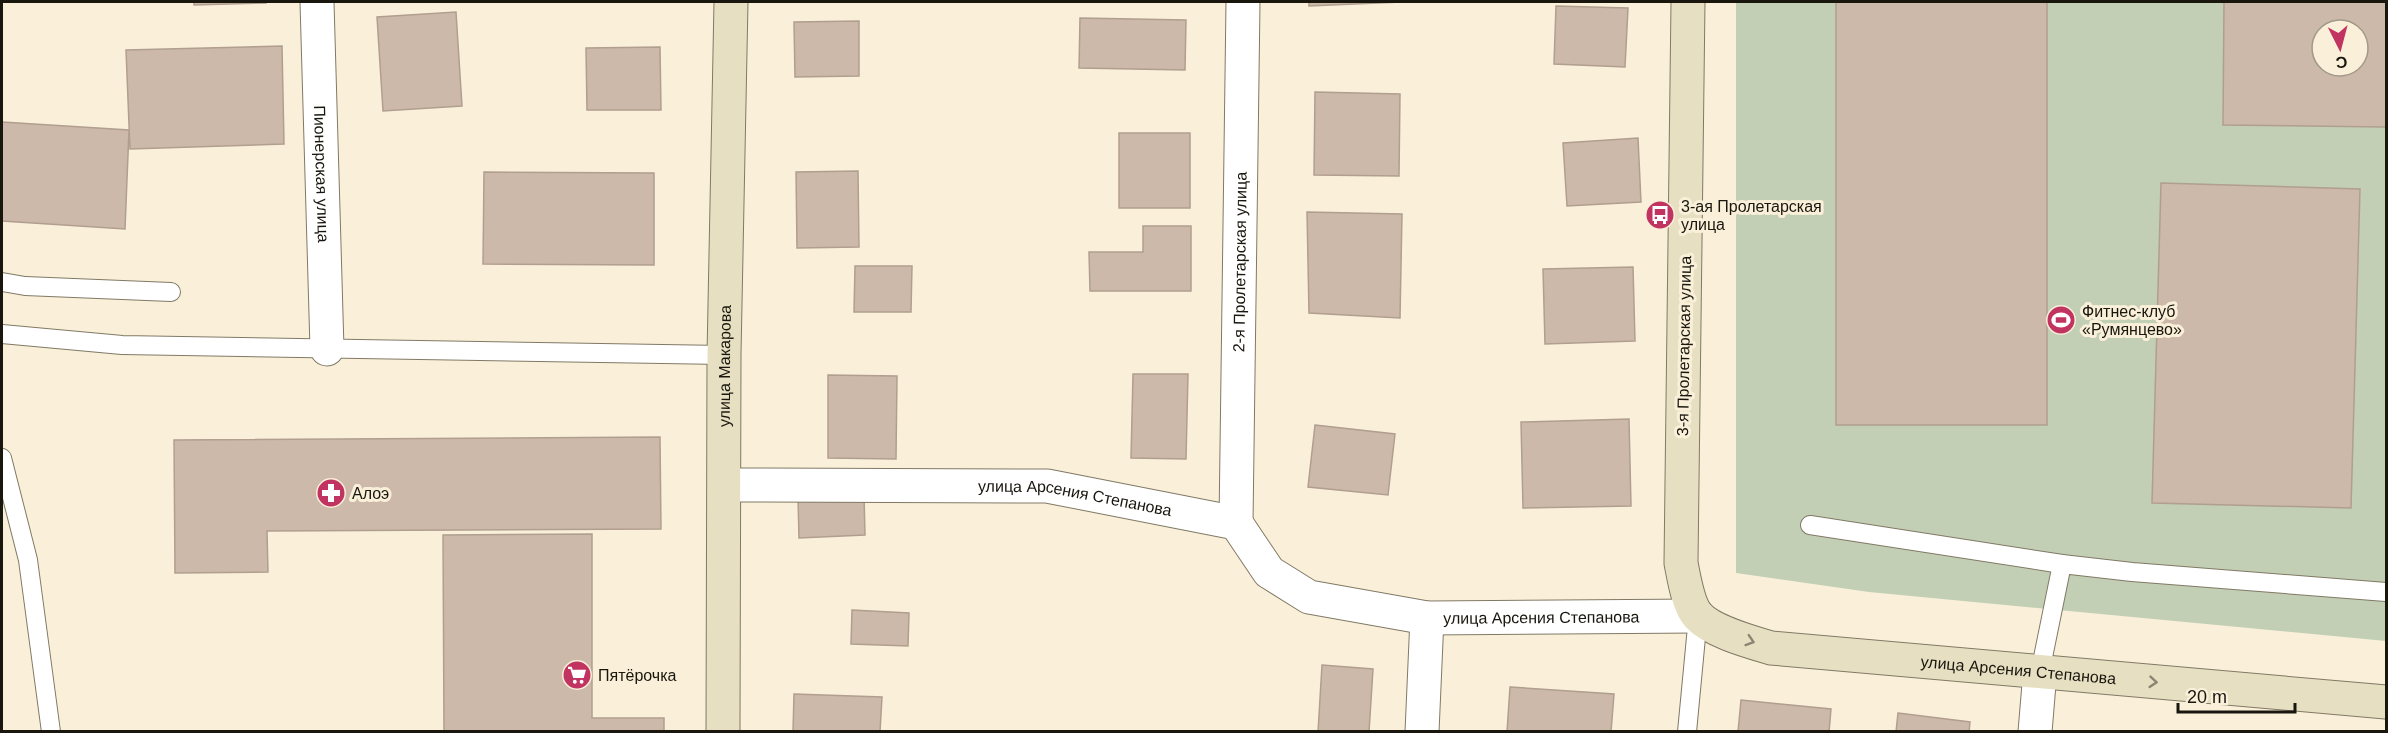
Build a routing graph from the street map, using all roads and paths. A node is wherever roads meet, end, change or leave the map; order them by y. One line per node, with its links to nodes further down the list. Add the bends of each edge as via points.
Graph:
1 (317, 2): 8 (street, Пионерская улица)
2 (731, 2): 9 (street, улица Макарова)
3 (1243, 2): 12 (street, 2-я Пролетарская улица)
4 (1688, 2): 16 (street, 3-я Пролетарская улица, via 1681,563)
5 (2, 282): 6 (lane)
6 (171, 292)
7 (2, 334): 8 (lane, via 122,345)
8 (327, 349): 9 (lane)
9 (724, 355): 11 (street, улица Макарова)
10 (2, 458): 20 (lane, via 28,561)
11 (725, 485): 12 (street, улица Арсения Степанова, via 1047,486); 21 (street, улица Макарова)
12 (1236, 523): 17 (street, улица Арсения Степанова, via 1269,572 1309,597)
13 (1810, 525): 14 (lane)
14 (2062, 564): 15 (lane); 18 (lane)
15 (2386, 592)
16 (1698, 616): 17 (street, улица Арсения Степанова); 18 (street, улица Арсения Степанова, one-way to 18, via 1725,633 1771,648); 23 (lane)
17 (1428, 618): 22 (street)
18 (2040, 672): 19 (street, улица Арсения Степанова, one-way to 19); 24 (street)
19 (2386, 702)
20 (51, 732)
21 (723, 732)
22 (1422, 732)
23 (1687, 732)
24 (2035, 732)

